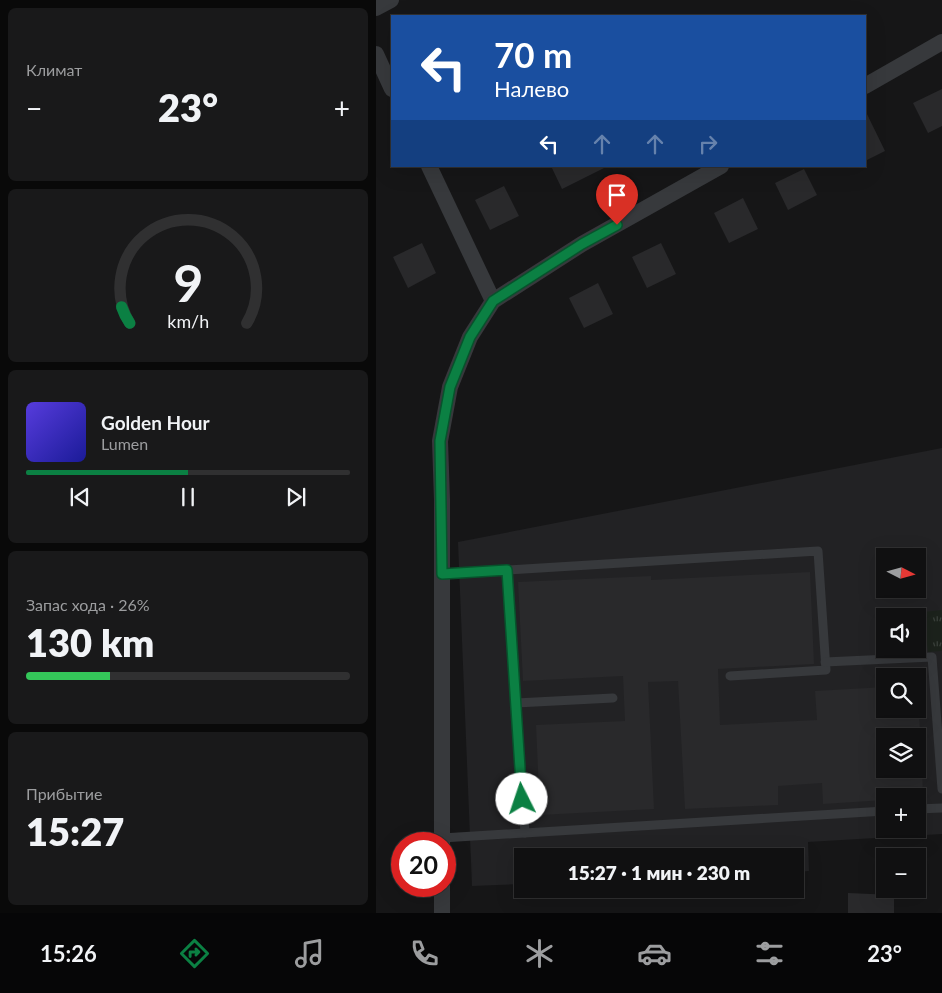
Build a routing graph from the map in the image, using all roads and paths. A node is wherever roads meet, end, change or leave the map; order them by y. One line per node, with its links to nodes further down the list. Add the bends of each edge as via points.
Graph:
1 (391, 0): 2 (street)
2 (376, 8)
3 (942, 42): 5 (street)
4 (376, 54): 6 (street)
5 (866, 85)
6 (391, 87)
7 (429, 167): 9 (street)
8 (719, 167): 9 (street, via 582,244)
9 (493, 301): 11 (street, via 470,337 450,387 440,441)
10 (507, 570): 11 (lane); 12 (lane, via 818,550); 15 (lane)
11 (442, 574): 20 (street)
12 (825, 662): 13 (lane, via 826,670); 16 (lane, via 932,657)
13 (730, 676)
14 (613, 698): 15 (lane)
15 (516, 703): 21 (lane)
16 (942, 789)
17 (942, 808): 18 (lane)
18 (926, 809)
19 (876, 812): 21 (lane)
20 (442, 832)
21 (525, 833): 22 (lane)
22 (456, 840)
23 (442, 897): 24 (street)
24 (442, 913)

